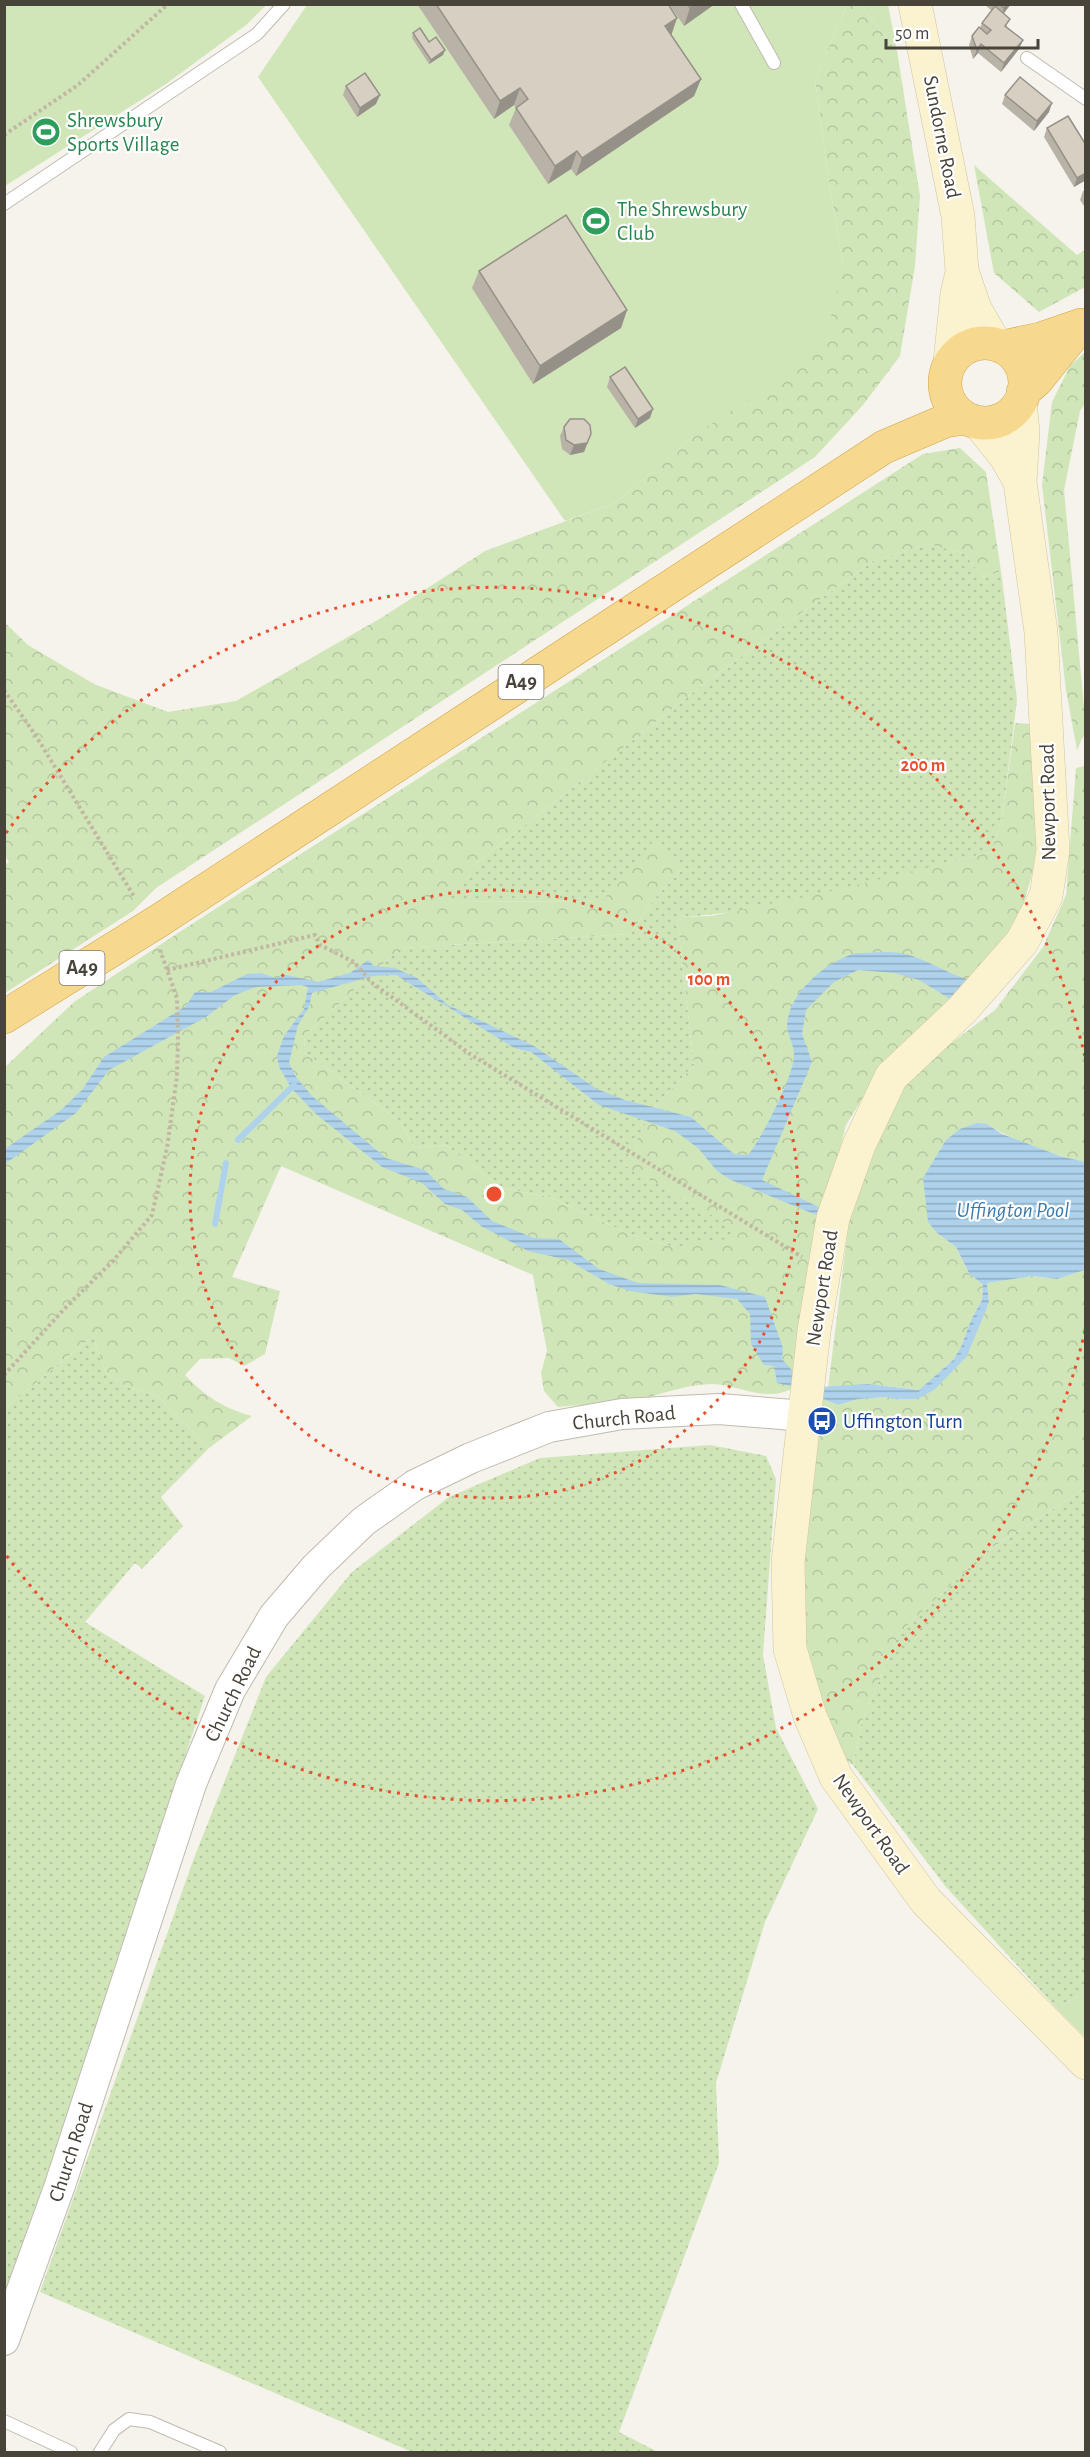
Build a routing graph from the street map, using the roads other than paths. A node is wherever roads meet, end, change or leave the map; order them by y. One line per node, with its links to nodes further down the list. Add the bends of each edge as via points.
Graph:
1 (284, 4): 7 (lane, via 256,34)
2 (741, 4): 5 (lane)
3 (915, 4): 8 (main road, Sundorne Road, via 958,216)
4 (1027, 58): 6 (lane)
5 (774, 63)
6 (1086, 99)
7 (4, 204)
8 (962, 271): 10 (main road, Sundorne Road, via 975,309); 11 (main road, Sundorne Road)
9 (1083, 324): 10 (highway, via 1040,339); 12 (highway)
10 (999, 346): 11 (highway, via 985,343 965,348); 12 (highway, via 1018,362 1024,382)
11 (948, 373): 13 (highway, via 950,403); 14 (highway, A49)
12 (1022, 397): 13 (highway, via 1014,410 999,420); 15 (main road, Newport Road)
13 (972, 420): 14 (highway, A49, via 945,422); 15 (main road, Newport Road, via 1006,457)
14 (884, 447): 16 (highway, A49, via 160,920)
15 (1020, 482): 17 (main road, Newport Road, via 1041,632 1053,850 1046,896 1022,942 962,1010 891,1077 859,1145 833,1218)
16 (4, 1017)
17 (806, 1410): 18 (main road, Newport Road, via 788,1562 790,1649 810,1716 836,1777 926,1901); 19 (street, Church Road, via 622,1414 549,1427 415,1485 364,1521 316,1567 274,1616 230,1690 191,1784 60,2185)
18 (1086, 2063)
19 (4, 2340)
20 (4, 2421): 21 (lane)
21 (71, 2452)
22 (100, 2452): 23 (lane, via 120,2423 138,2419)
23 (220, 2452)

